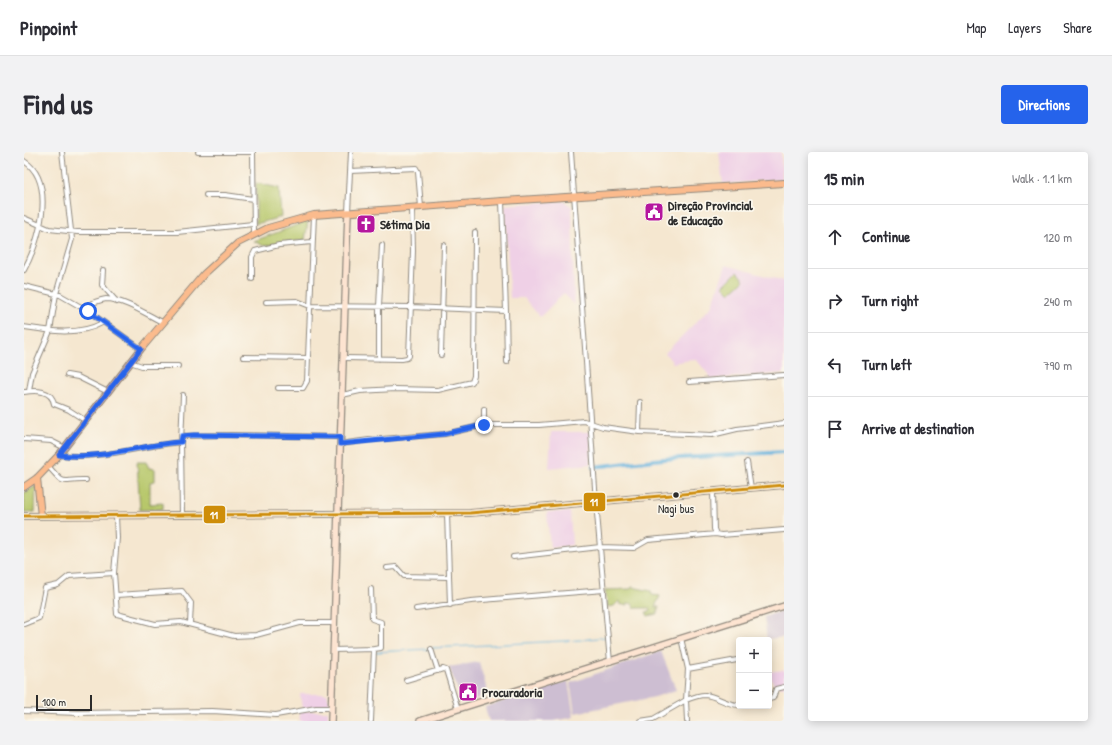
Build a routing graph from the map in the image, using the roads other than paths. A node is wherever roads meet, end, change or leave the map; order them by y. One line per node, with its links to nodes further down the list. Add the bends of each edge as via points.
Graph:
1 (62, 152): 20 (street)
2 (198, 152): 3 (street)
3 (253, 152): 11 (street)
4 (351, 152): 7 (street)
5 (571, 152): 10 (street)
6 (24, 161): 19 (street, via 29,164 40,181)
7 (350, 172): 14 (street, via 416,168); 15 (street)
8 (784, 183): 10 (main road)
9 (206, 195): 11 (street)
10 (573, 197): 12 (main road); 65 (street)
11 (253, 199): 18 (street)
12 (502, 201): 14 (main road); 40 (street)
13 (412, 208): 14 (main road); 15 (main road); 36 (street)
14 (421, 208)
15 (348, 212): 16 (main road); 34 (street)
16 (314, 215): 22 (main road, via 286,222); 23 (street)
17 (24, 218): 19 (street)
18 (253, 224): 20 (street, via 164,232); 22 (street)
19 (40, 225): 20 (street, via 49,229); 26 (street, via 35,248)
20 (72, 231): 30 (street)
21 (475, 232): 39 (street)
22 (254, 235): 41 (main road, via 238,243 225,254)
23 (312, 242): 28 (street, via 275,245 255,251 252,257); 33 (street)
24 (382, 245): 35 (street)
25 (444, 245): 38 (street)
26 (24, 270)
27 (103, 270): 31 (street, via 102,286)
28 (252, 279)
29 (24, 286): 30 (street)
30 (56, 294): 37 (street); 44 (street)
31 (117, 302): 37 (street, via 106,299); 41 (street)
32 (266, 302): 33 (street, via 297,301)
33 (310, 306): 34 (street); 48 (street)
34 (345, 306): 35 (street); 49 (street)
35 (379, 307): 36 (street); 50 (street)
36 (411, 307): 38 (street); 50 (street, via 408,358)
37 (82, 308): 42 (street)
38 (442, 310): 39 (street); 46 (street)
39 (473, 310): 40 (street); 61 (street, via 474,376 470,383 438,390 395,389)
40 (506, 311): 52 (street)
41 (162, 322): 45 (main road)
42 (102, 323): 44 (street, via 88,330); 45 (street)
43 (24, 327): 44 (street)
44 (50, 331): 58 (street)
45 (141, 349): 51 (main road)
46 (441, 355)
47 (243, 357): 48 (street)
48 (307, 358): 57 (street, via 305,387)
49 (344, 358): 50 (street); 61 (street)
50 (380, 359)
51 (130, 362): 53 (street, via 142,366); 59 (main road)
52 (507, 362)
53 (178, 366)
54 (67, 375): 59 (street, via 78,377)
55 (784, 375): 56 (street)
56 (689, 382)
57 (278, 388)
58 (26, 391): 64 (street, via 48,393 53,397 54,404)
59 (108, 392): 64 (main road)
60 (183, 395): 69 (street)
61 (342, 395): 70 (street)
62 (640, 402): 68 (street)
63 (484, 409): 67 (street)
64 (86, 421): 74 (main road)
65 (590, 423): 67 (street, via 584,421 539,425); 68 (street); 84 (street)
66 (784, 423): 68 (street, via 712,435)
67 (484, 425): 73 (street, via 444,434)
68 (639, 432)
69 (182, 436): 70 (street); 72 (street)
70 (340, 437): 73 (street)
71 (24, 439): 74 (street, via 51,441)
72 (181, 442): 75 (street, via 151,445 99,456); 87 (street)
73 (340, 444): 85 (street)
74 (65, 448): 75 (main road)
75 (59, 455): 77 (main road)
76 (747, 462): 82 (street)
77 (49, 467): 78 (main road); 79 (street, via 64,482)
78 (37, 478): 81 (main road); 89 (main road)
79 (86, 480)
80 (784, 485): 82 (main road)
81 (24, 487)
82 (751, 488): 83 (main road)
83 (713, 492): 84 (main road); 92 (street)
84 (596, 502): 86 (main road); 93 (street)
85 (338, 514): 86 (main road); 87 (main road); 106 (street)
86 (447, 514): 97 (street)
87 (182, 515): 90 (main road)
88 (24, 516): 89 (main road)
89 (41, 516): 90 (main road)
90 (116, 516): 96 (street)
91 (784, 530): 92 (street, via 721,536)
92 (716, 534): 93 (street, via 648,540 634,548)
93 (600, 547): 94 (street); 99 (street)
94 (513, 557)
95 (387, 568): 97 (street, via 396,567 404,576)
96 (114, 573): 100 (street); 104 (street, via 69,576 58,585 45,588 39,618)
97 (449, 577): 101 (street)
98 (372, 589): 110 (street, via 372,619 381,622 381,648)
99 (604, 590): 101 (street, via 470,601); 112 (street)
100 (116, 595): 105 (street, via 118,615 155,624); 105 (street, via 182,591 192,603)
101 (450, 605): 103 (street)
102 (784, 606): 107 (street)
103 (416, 609)
104 (24, 624)
105 (190, 624): 106 (street, via 230,636 246,636 300,624)
106 (335, 624): 109 (street)
107 (681, 638): 112 (street); 113 (street)
108 (432, 649): 114 (street)
109 (333, 650): 110 (street); 120 (street)
110 (374, 650): 124 (street)
111 (736, 660): 113 (street)
112 (610, 662): 121 (street)
113 (688, 669): 118 (street)
114 (438, 671): 115 (street); 121 (street, via 443,669 448,673)
115 (406, 680)
116 (784, 687): 117 (street, via 777,688)
117 (772, 698)
118 (686, 700): 119 (street, via 705,695); 126 (street, via 653,719); 127 (street)
119 (736, 705)
120 (332, 708): 122 (street, via 276,715 212,711); 123 (street)
121 (458, 709): 125 (street)
122 (24, 711)
123 (331, 721)
124 (371, 721)
125 (420, 721)
126 (640, 721)
127 (687, 721)

